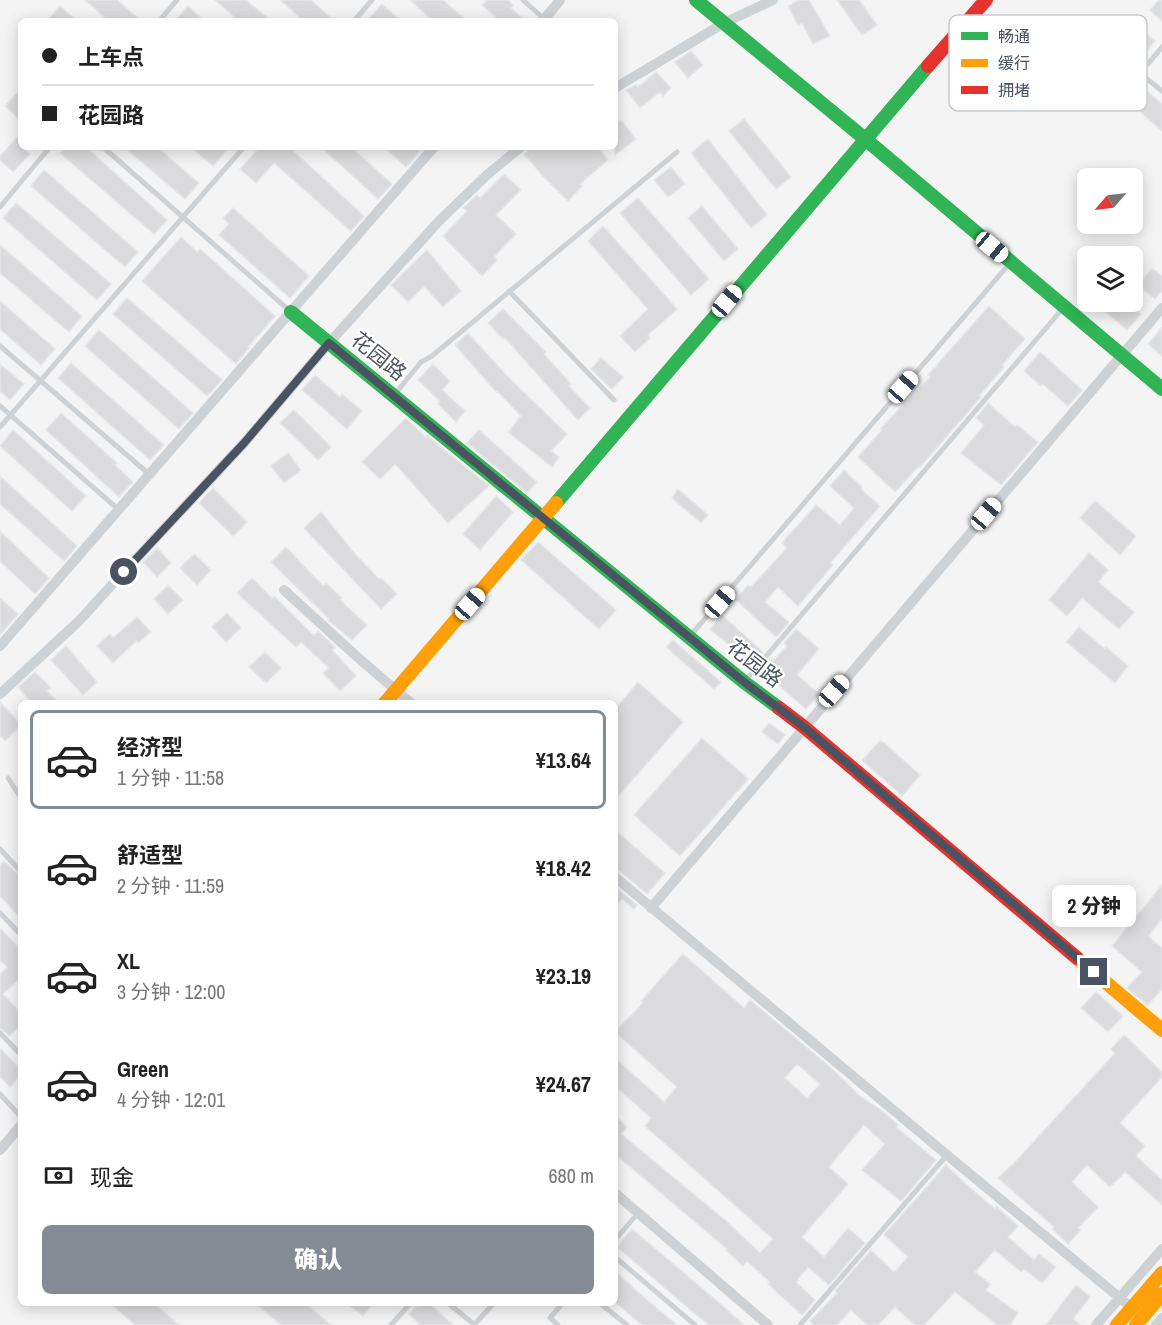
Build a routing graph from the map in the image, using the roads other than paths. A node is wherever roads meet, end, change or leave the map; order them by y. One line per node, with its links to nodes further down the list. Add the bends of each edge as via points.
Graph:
1 (177, 0): 9 (lane)
2 (372, 0): 10 (lane)
3 (523, 0): 11 (lane)
4 (560, 0): 12 (street)
5 (696, 0): 13 (street)
6 (773, 0): 13 (street)
7 (986, 0): 8 (street)
8 (973, 15)
9 (162, 18)
10 (357, 18)
11 (542, 18)
12 (546, 18)
13 (724, 23): 18 (street); 20 (street)
14 (949, 42): 20 (street)
15 (1162, 47): 16 (lane)
16 (1147, 65)
17 (1147, 79): 19 (lane)
18 (618, 86)
19 (1162, 91)
20 (864, 138): 29 (street); 46 (street)
21 (48, 150): 27 (lane)
22 (105, 150): 28 (lane)
23 (241, 150): 28 (lane)
24 (431, 150): 33 (street)
25 (517, 150): 34 (street, via 439,221)
26 (678, 152): 30 (lane)
27 (0, 207)
28 (183, 217): 33 (lane); 37 (lane)
29 (1011, 262): 31 (street); 48 (lane)
30 (509, 291): 39 (lane, via 421,362); 40 (lane)
31 (1065, 307): 36 (street); 50 (lane)
32 (1162, 308): 36 (street)
33 (291, 312): 34 (street, 花园路); 44 (street)
34 (329, 343): 39 (street, 花园路); 52 (street, via 245,442 94,605)
35 (0, 346): 37 (lane)
36 (1121, 355): 38 (street); 55 (street)
37 (40, 381): 42 (lane); 44 (lane)
38 (1162, 389)
39 (394, 395): 46 (street, 花园路)
40 (614, 400)
41 (0, 406): 42 (lane)
42 (10, 415): 43 (lane); 45 (lane)
43 (0, 427)
44 (149, 474): 45 (street)
45 (119, 510): 49 (street)
46 (544, 519): 48 (street, 花园路); 51 (street)
47 (284, 590): 51 (street)
48 (689, 638): 50 (street, 花园路)
49 (0, 646)
50 (744, 682): 55 (street, 花园路)
51 (396, 690): 53 (street); 54 (street)
52 (0, 694)
53 (387, 700)
54 (407, 700)
55 (804, 727): 61 (street); 64 (street, 花园路)
56 (8, 778): 57 (lane)
57 (18, 793)
58 (0, 849): 59 (lane)
59 (18, 869)
60 (618, 880): 61 (street)
61 (651, 908): 71 (street)
62 (0, 913): 63 (lane)
63 (18, 932)
64 (1162, 1030)
65 (0, 1033): 66 (lane)
66 (18, 1052)
67 (0, 1094): 68 (lane)
68 (18, 1114)
69 (18, 1129): 70 (street)
70 (0, 1150)
71 (947, 1155): 79 (street); 93 (lane)
72 (618, 1196): 73 (street)
73 (638, 1213): 74 (lane); 92 (street)
74 (618, 1236)
75 (1162, 1249): 79 (street)
76 (618, 1260): 91 (lane)
77 (1162, 1273): 85 (street)
78 (1162, 1294): 96 (street)
79 (1120, 1298): 85 (street); 94 (street)
80 (408, 1306): 87 (lane)
81 (451, 1306): 88 (lane)
82 (491, 1306): 88 (lane)
83 (560, 1306): 89 (lane, via 550,1318)
84 (604, 1306): 90 (lane)
85 (1132, 1308): 95 (street)
86 (1162, 1318): 97 (street)
87 (391, 1325)
88 (474, 1325)
89 (558, 1325)
90 (627, 1325)
91 (695, 1325)
92 (768, 1325)
93 (800, 1325)
94 (1096, 1325)
95 (1117, 1325)
96 (1136, 1325)
97 (1156, 1325)

